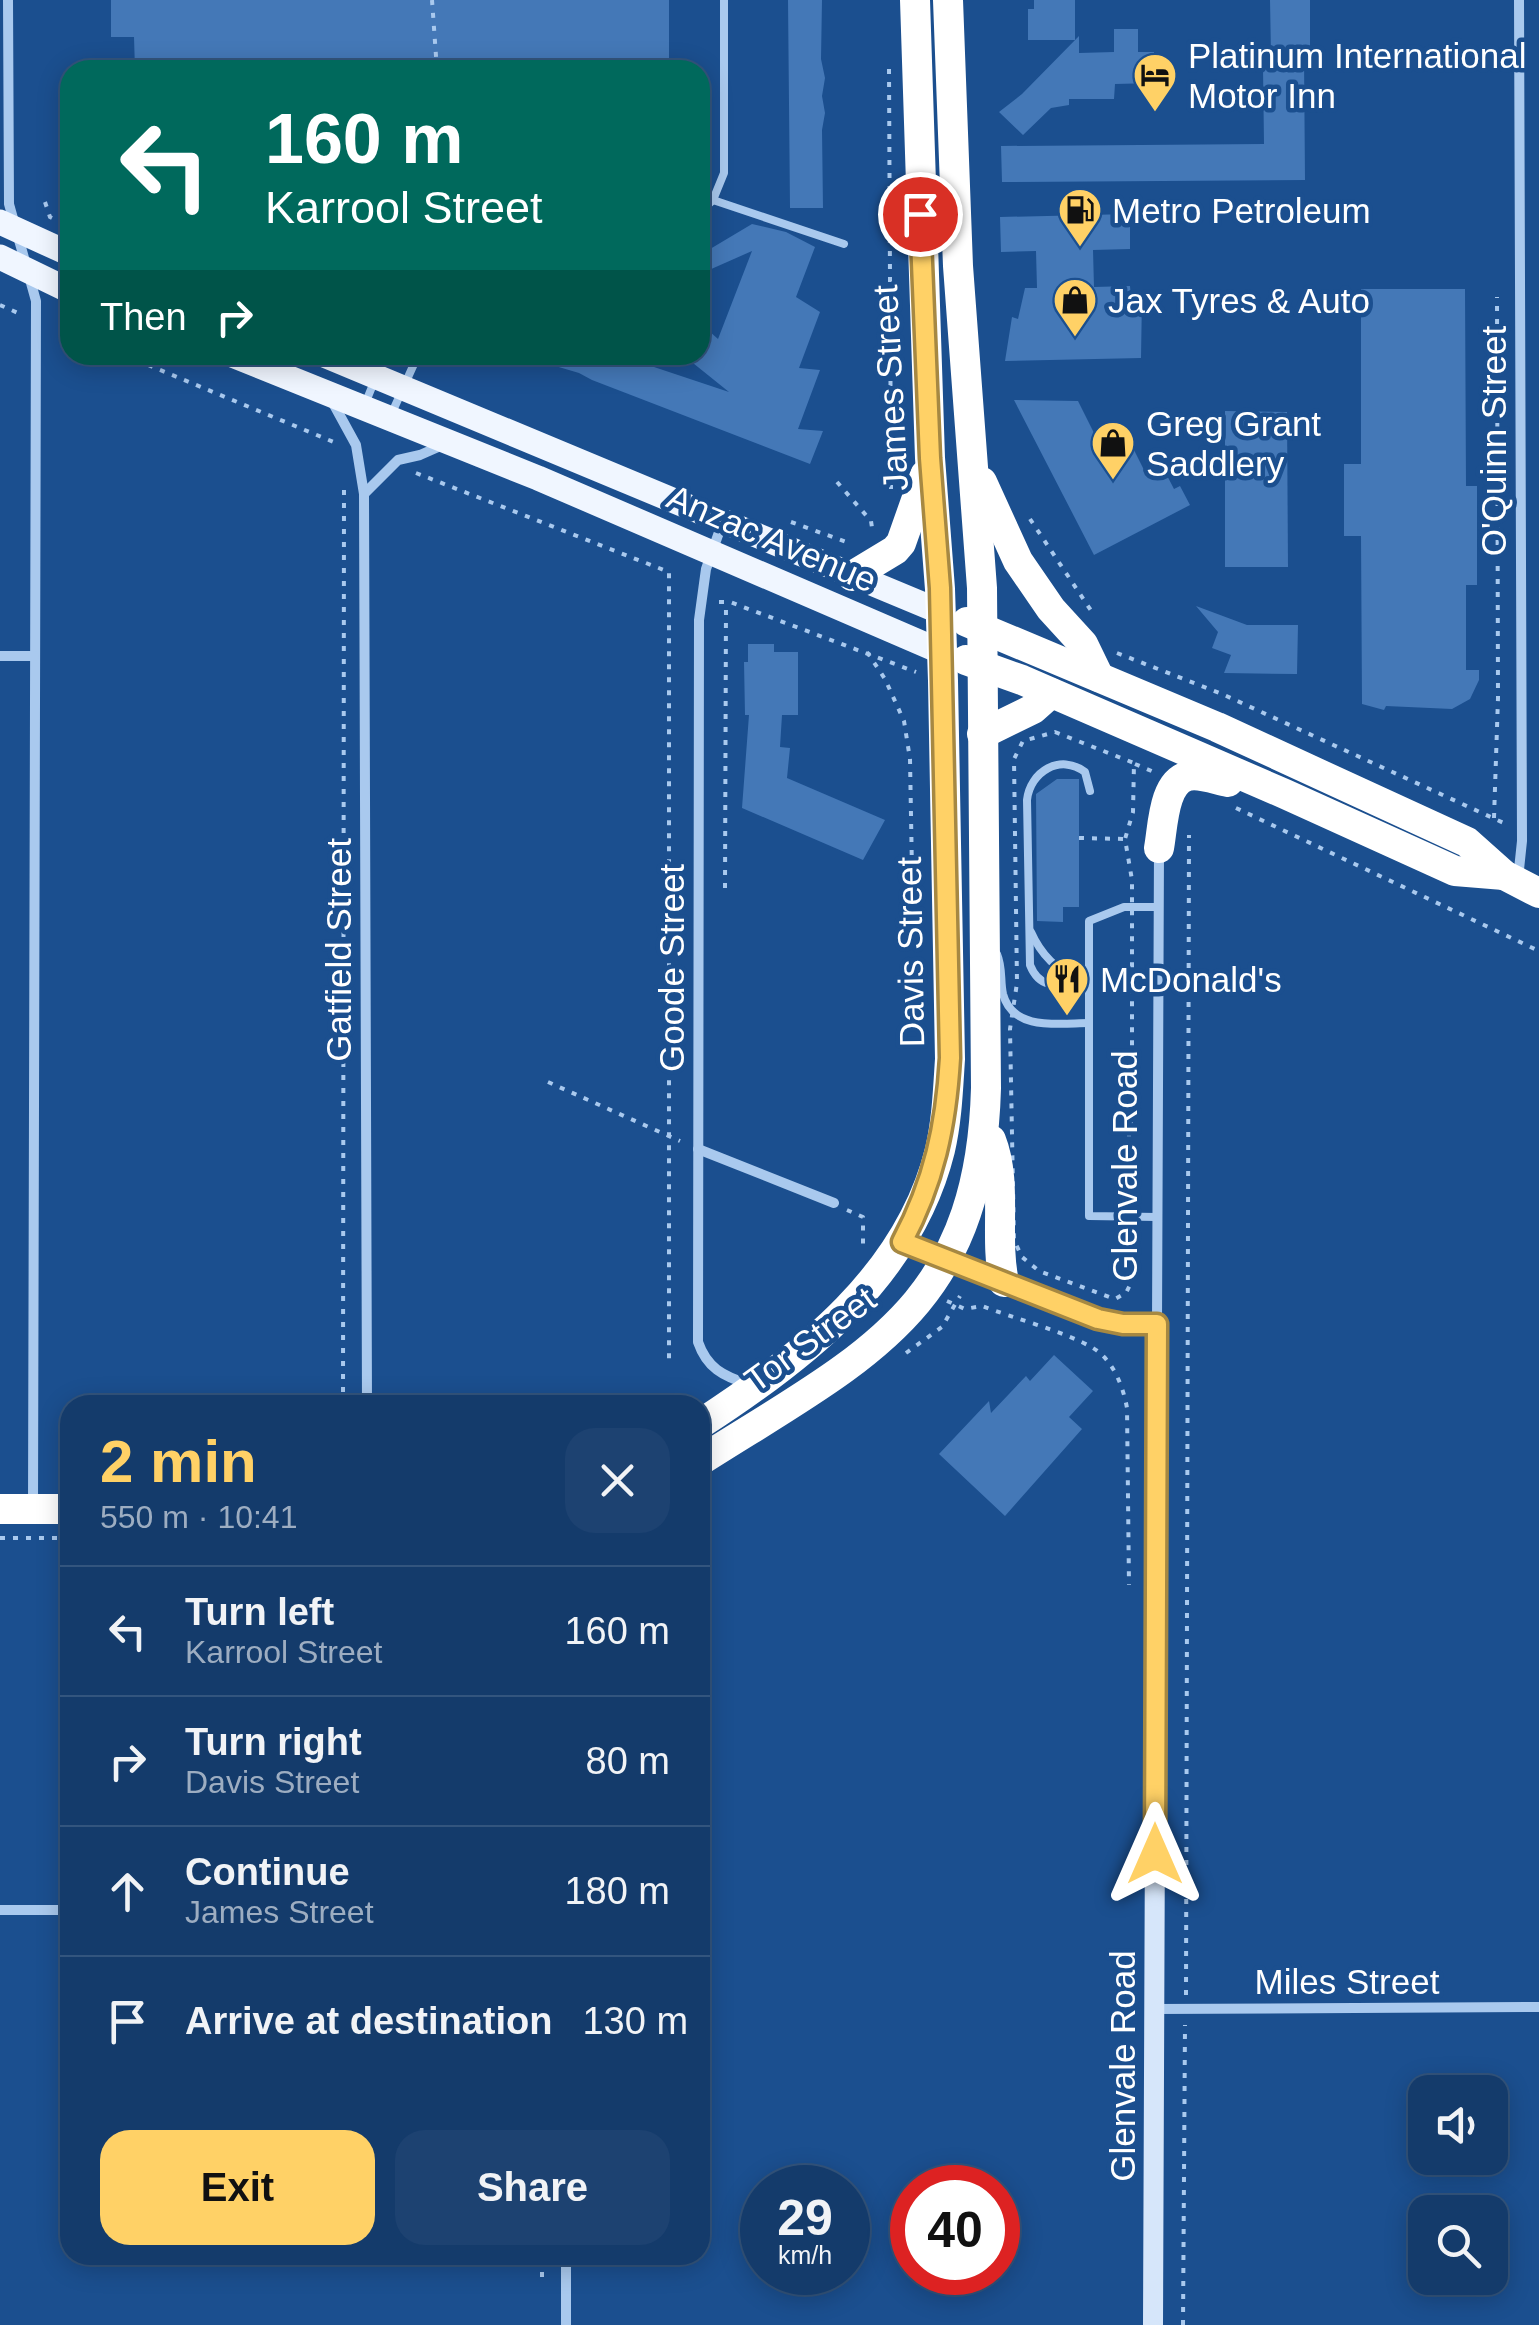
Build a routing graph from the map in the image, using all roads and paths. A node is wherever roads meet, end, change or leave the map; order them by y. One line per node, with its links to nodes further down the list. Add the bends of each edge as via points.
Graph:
1 (8, 0): 13 (street)
2 (432, 0): 7 (path)
3 (724, 0): 9 (lane, via 724,174)
4 (915, 0): 32 (highway, James Street)
5 (948, 0): 33 (highway)
6 (1520, 0): 69 (street, O'Quinn Street)
7 (436, 60)
8 (889, 61): 38 (path)
9 (714, 200): 11 (lane); 14 (lane)
10 (45, 202): 12 (path)
11 (710, 203)
12 (60, 222)
13 (8, 226): 15 (main road); 17 (street)
14 (844, 244)
15 (60, 249)
16 (0, 257): 17 (main road)
17 (31, 273): 18 (main road); 54 (street, via 37,376)
18 (60, 286)
19 (1497, 296): 56 (path, via 1494,818 1222,694)
20 (0, 304): 21 (path)
21 (21, 314)
22 (149, 365): 31 (path)
23 (257, 365): 27 (main road, Anzac Avenue)
24 (413, 365): 26 (lane)
25 (381, 366): 26 (main road, Anzac Avenue); 28 (lane)
26 (403, 388): 29 (lane); 39 (main road, Anzac Avenue)
27 (328, 394): 28 (main road, Anzac Avenue); 37 (street, Gatfield Street, via 356,445)
28 (364, 408): 29 (main road, Anzac Avenue)
29 (390, 419): 30 (main road, Anzac Avenue)
30 (448, 443): 37 (street, via 398,460); 41 (main road, Anzac Avenue)
31 (341, 446)
32 (930, 458): 43 (highway, via 901,542); 48 (highway, James Street)
33 (973, 461): 50 (highway); 56 (highway, via 1018,561 1051,609)
34 (407, 470): 44 (path, via 669,572)
35 (344, 480): 96 (path)
36 (837, 482): 40 (path, via 871,521 873,537)
37 (364, 494): 97 (street, Gatfield Street)
38 (891, 498)
39 (723, 520): 41 (street, Goode Street); 43 (main road, Anzac Avenue)
40 (883, 520)
41 (712, 552): 52 (main road, Anzac Avenue); 84 (street, Goode Street, via 700,620)
42 (1059, 565): 49 (path)
43 (852, 576): 48 (main road, Anzac Avenue)
44 (669, 598): 45 (path); 83 (path)
45 (685, 599)
46 (719, 602): 47 (path)
47 (726, 602): 51 (path); 70 (path)
48 (941, 612): 50 (highway, Anzac Avenue); 52 (highway, James Street)
49 (1099, 624)
50 (982, 627): 55 (highway); 56 (highway, Anzac Avenue)
51 (867, 652): 57 (path); 75 (path, via 904,721)
52 (942, 652): 55 (highway, Anzac Avenue); 88 (highway, Davis Street, via 950,1058 946,1116 930,1181)
53 (0, 656): 54 (street)
54 (34, 656): 101 (street)
55 (981, 665): 58 (highway, Anzac Avenue); 59 (highway)
56 (1108, 665): 69 (highway, Anzac Avenue, via 1466,842)
57 (918, 672)
58 (1051, 693): 59 (highway); 63 (highway, Anzac Avenue)
59 (982, 734): 73 (highway)
60 (1134, 763): 61 (path); 67 (path, via 1133,812); 79 (path, via 1055,732 1018,747)
61 (1178, 782): 63 (highway, via 1190,775); 68 (highway, via 1168,798)
62 (1090, 791): 74 (lane, via 1085,772 1072,764 1046,769 1028,786)
63 (1285, 794): 69 (highway, Anzac Avenue, via 1455,872)
64 (1234, 807): 76 (path)
65 (1189, 832): 110 (path)
66 (1079, 838): 67 (path)
67 (1124, 839): 71 (path)
68 (1159, 848): 72 (street, Glenvale Road)
69 (1520, 883)
70 (725, 888)
71 (1132, 906): 72 (lane); 78 (lane, via 1090,921); 86 (path)
72 (1157, 906): 87 (street, Glenvale Road)
73 (985, 927): 79 (lane); 82 (highway)
74 (1029, 928): 77 (lane, via 1045,956); 77 (lane, via 1030,965 1040,980 1054,986)
75 (921, 939)
76 (1539, 952)
77 (1079, 981): 78 (lane)
78 (1090, 981): 80 (lane)
79 (1013, 1011): 80 (lane, via 1036,1023); 86 (path, via 1018,1250 1040,1270 1108,1298 1122,1297 1131,1282)
80 (1090, 1023): 86 (lane, via 1090,1216)
81 (548, 1082): 83 (path)
82 (985, 1123): 89 (highway, via 971,1201); 91 (highway, via 998,1156)
83 (669, 1135): 84 (path); 94 (path)
84 (698, 1149): 85 (street); 95 (street, Goode Street, via 698,1342 718,1372)
85 (834, 1203): 90 (path, via 863,1217)
86 (1131, 1216): 87 (lane)
87 (1157, 1217): 93 (street, Glenvale Road)
88 (902, 1242): 89 (street); 95 (highway, Tor Street, via 852,1304)
89 (946, 1259): 91 (street); 99 (highway, Tor Street, via 928,1292 877,1346)
90 (863, 1262)
91 (1004, 1282): 93 (street, via 1098,1319)
92 (949, 1302): 105 (path, via 982,1306 1095,1349 1124,1388)
93 (1157, 1324): 109 (street, Glenvale Road)
94 (669, 1362)
95 (755, 1387): 98 (highway, Tor Street)
96 (343, 1395)
97 (367, 1395)
98 (710, 1417)
99 (710, 1455)
100 (0, 1509): 101 (highway)
101 (34, 1509): 102 (highway)
102 (60, 1509)
103 (0, 1538): 104 (path)
104 (60, 1538)
105 (1129, 1586)
106 (0, 1910): 107 (street)
107 (60, 1910)
108 (1539, 2007): 110 (street, Miles Street)
109 (1154, 2009): 110 (street, Miles Street); 115 (street, Glenvale Road)
110 (1186, 2009): 116 (path)
111 (542, 2265): 113 (path)
112 (566, 2265): 114 (street)
113 (542, 2277)
114 (566, 2325)
115 (1153, 2325)
116 (1183, 2325)

